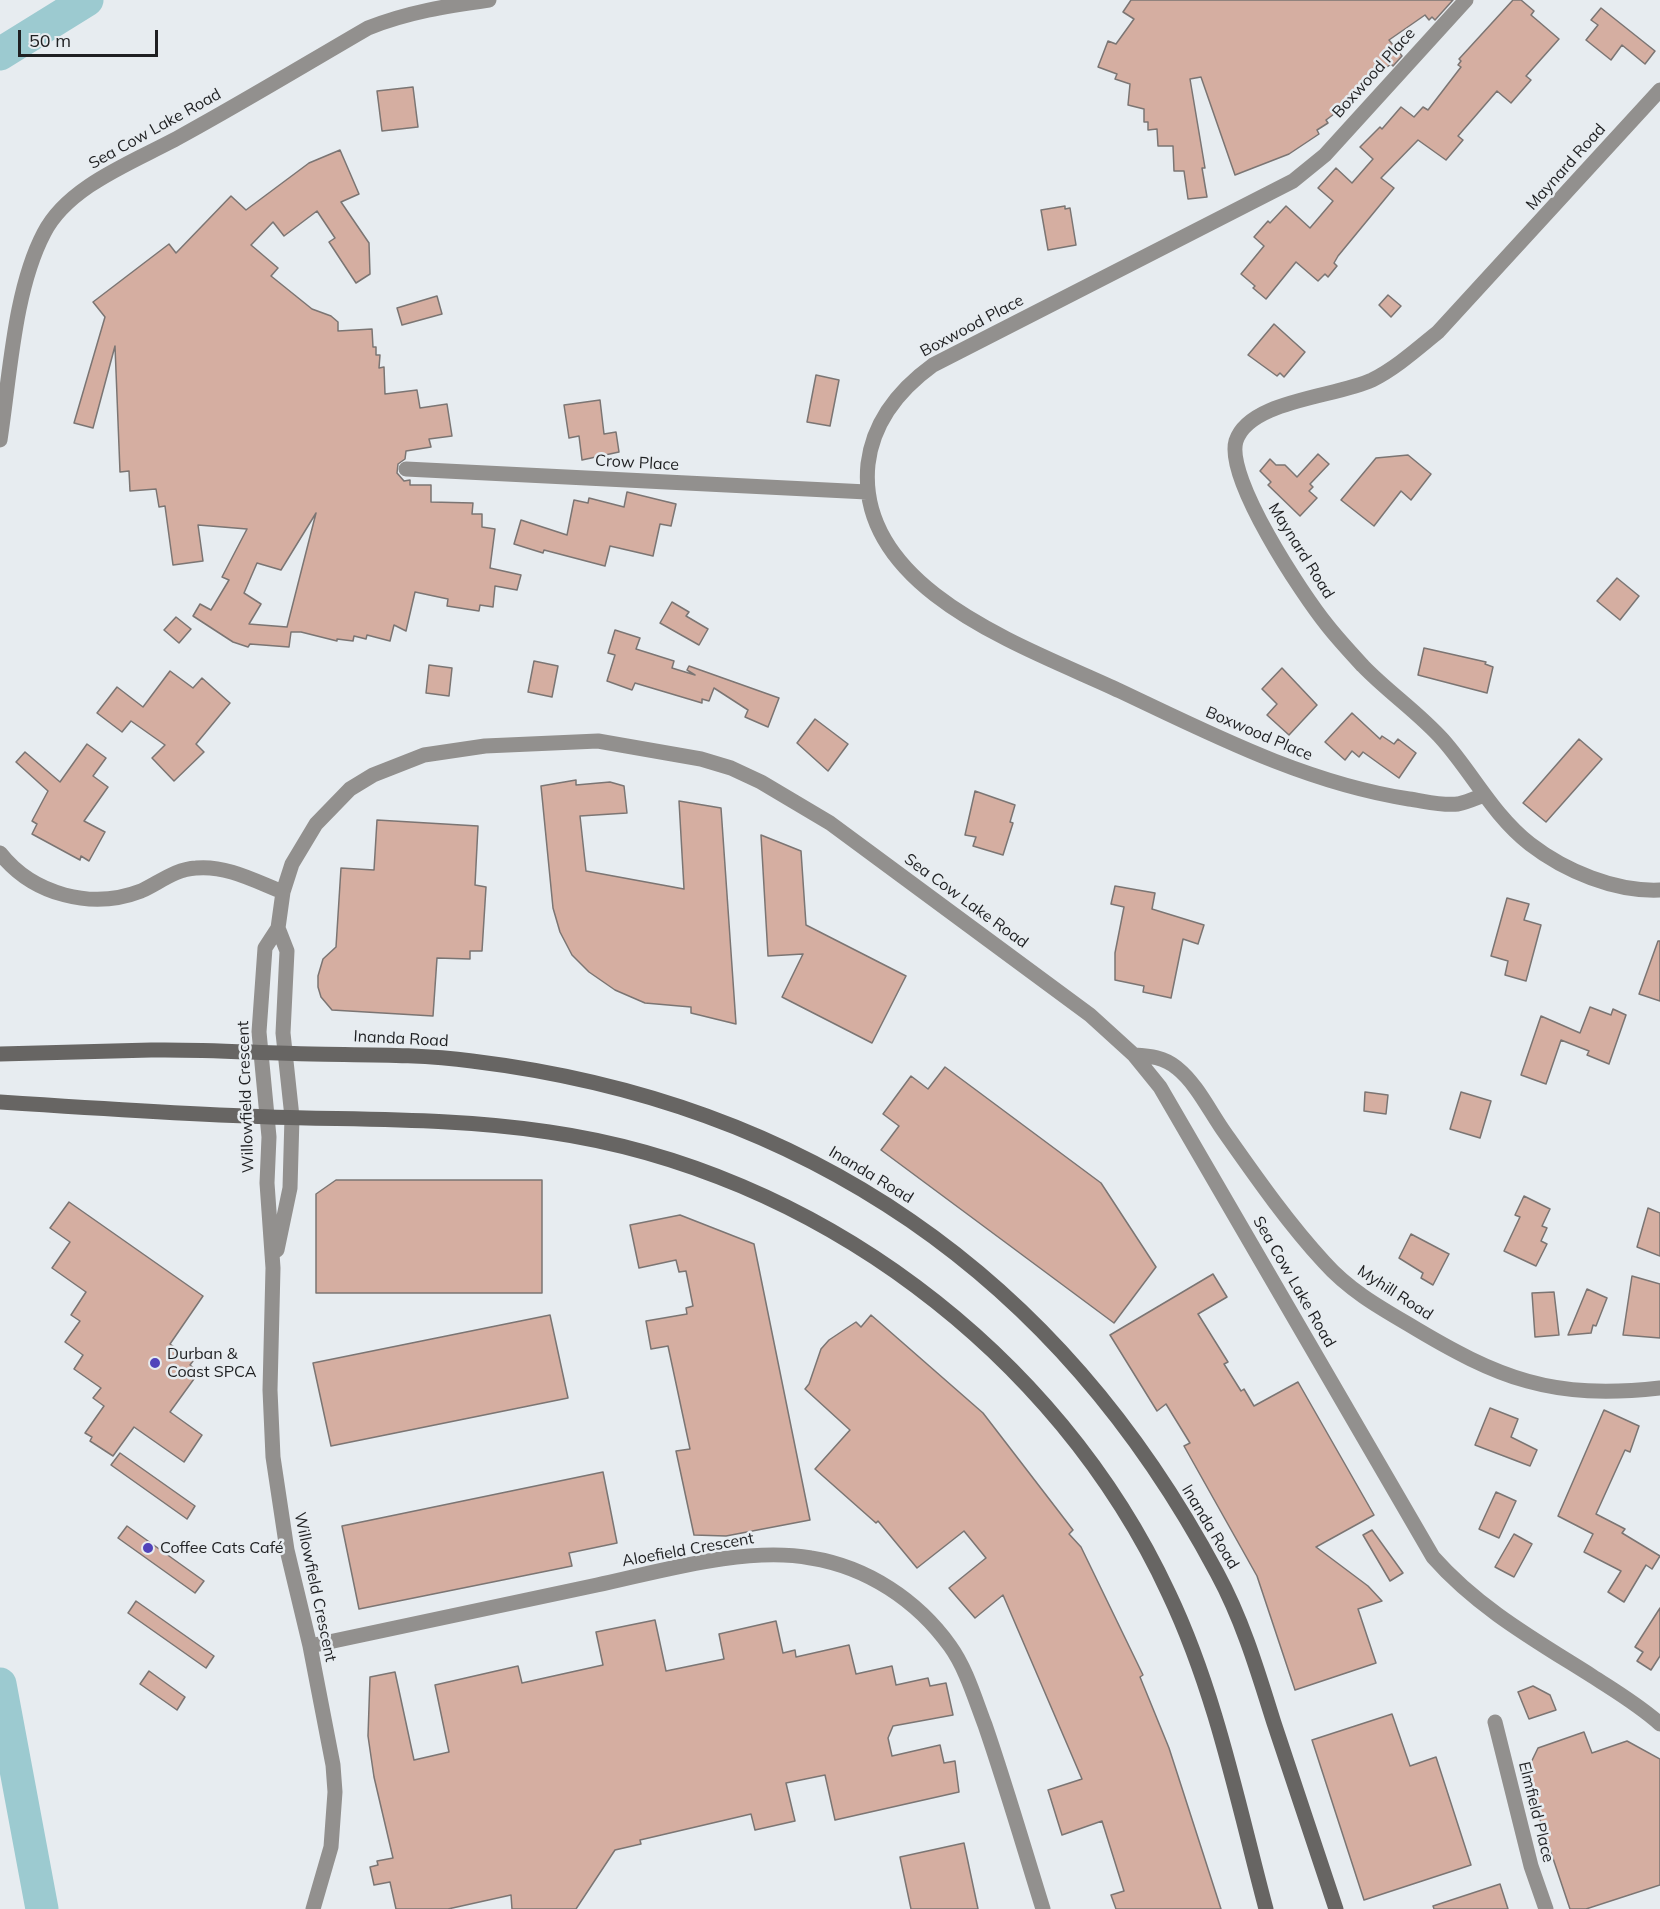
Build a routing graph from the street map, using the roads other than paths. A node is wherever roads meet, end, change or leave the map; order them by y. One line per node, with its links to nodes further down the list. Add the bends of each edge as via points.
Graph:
1 (489, 0): 4 (street, Sea Cow Lake Road, via 435,7 368,28 182,136 96,180 45,230 34,254 23,287)
2 (1466, 0): 6 (street, Boxwood Place, via 1325,154 1293,181 933,365 912,380 878,427 869,452)
3 (1660, 90): 7 (street, Maynard Road, via 1438,332 1370,381 1260,415 1242,429 1236,440 1236,465 1257,518 1326,625 1365,668 1441,738)
4 (0, 440)
5 (406, 470): 6 (street, Crow Place)
6 (867, 492): 7 (street, Boxwood Place, via 881,533 915,579 939,600 1007,638 1232,744 1321,778 1435,803 1457,804)
7 (1484, 795): 9 (street, Maynard Road, via 1501,818 1531,845 1565,867 1614,885)
8 (0, 853): 10 (street, via 22,874 68,897 116,899 171,874 213,867)
9 (1660, 890)
10 (283, 892): 11 (street, Willowfield Crescent); 15 (street, Sea Cow Lake Road, via 303,844 332,805 372,775 424,755 485,746 598,741 646,748 731,768 795,799 1090,1015)
11 (278, 928): 12 (street, Willowfield Crescent, via 265,948 259,1032); 13 (street, Willowfield Crescent, via 287,951)
12 (262, 1053): 13 (main road, Inanda Road); 14 (main road, Inanda Road, via 155,1050); 17 (street, Willowfield Crescent)
13 (286, 1053): 18 (street, Willowfield Crescent); 27 (main road, Inanda Road, via 468,1060 592,1081 706,1115 817,1163 935,1237 992,1282 1042,1329 1100,1396 1140,1449 1219,1576 1246,1636)
14 (0, 1054)
15 (1134, 1055): 20 (street, Myhill Road, via 1164,1060 1184,1074 1249,1167 1324,1262 1365,1299 1454,1352 1536,1384 1606,1393); 23 (street, Sea Cow Lake Road, via 1178,1116 1433,1557 1467,1593 1499,1618 1614,1690)
16 (0, 1102): 17 (main road)
17 (266, 1117): 18 (main road); 19 (street, Willowfield Crescent)
18 (292, 1117): 19 (street, Willowfield Crescent, via 290,1188); 26 (main road, via 493,1125 554,1132 672,1159 741,1185 805,1217 907,1278 1012,1370 1059,1421 1134,1526 1170,1594 1197,1661)
19 (273, 1268): 21 (street, Willowfield Crescent, via 273,1457 287,1550)
20 (1660, 1389)
21 (309, 1646): 24 (street, Willowfield Crescent, via 333,1765 335,1817 325,1874); 25 (street, Aloefield Crescent, via 756,1554 811,1557 858,1571 913,1606 952,1648 998,1762)
22 (1495, 1722): 28 (street, Elmfield Place, via 1531,1866)
23 (1660, 1724)
24 (313, 1909)
25 (1043, 1909)
26 (1266, 1909)
27 (1336, 1909)
28 (1546, 1909)

